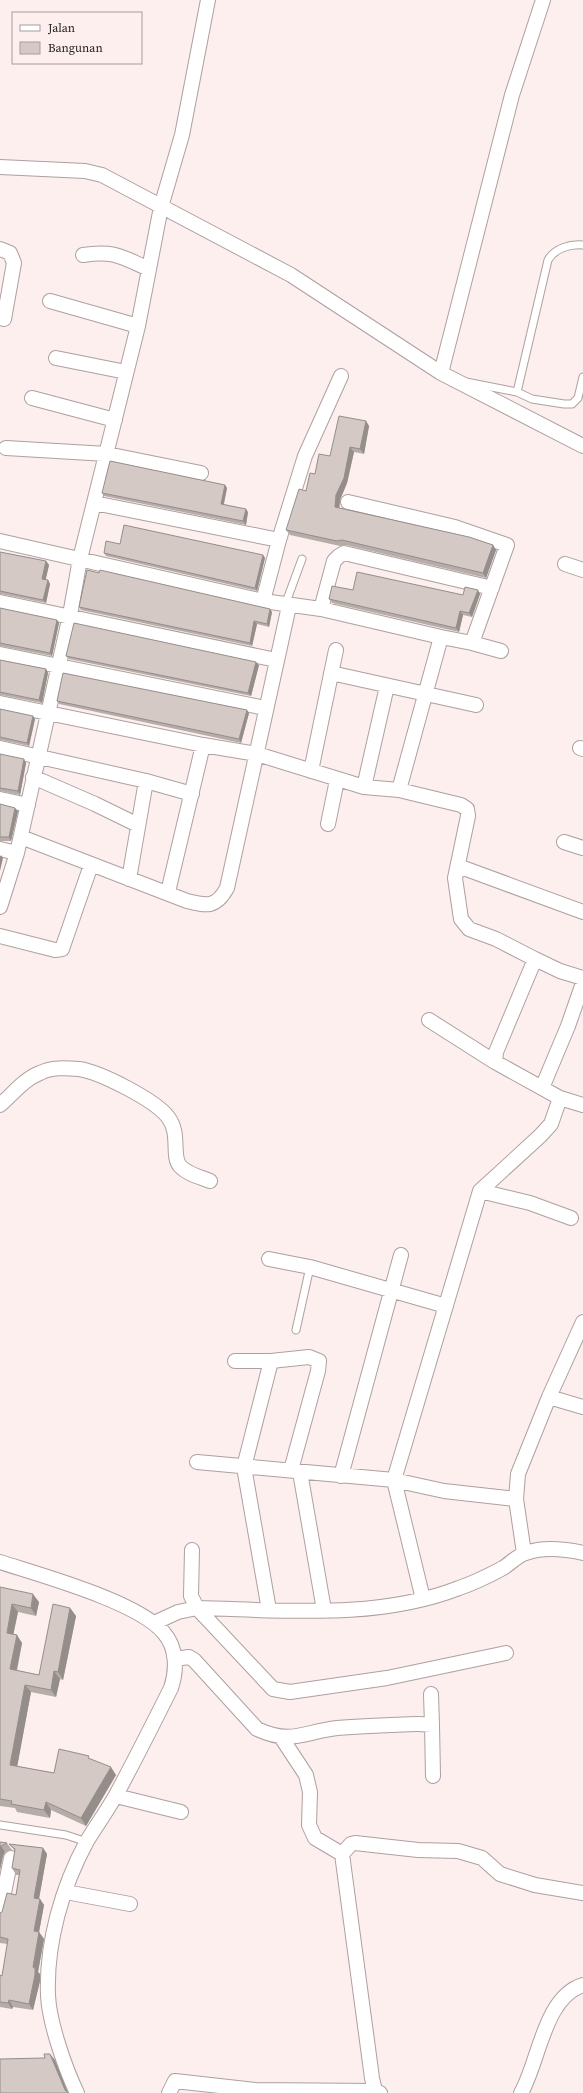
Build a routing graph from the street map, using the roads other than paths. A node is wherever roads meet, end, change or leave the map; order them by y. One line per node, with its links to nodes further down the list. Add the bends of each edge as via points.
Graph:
1 (208, 0): 4 (street, via 182,135)
2 (543, 0): 14 (street, via 512,95)
3 (0, 167): 4 (street, via 85,171 102,175)
4 (161, 208): 8 (street); 14 (street, via 291,275)
5 (583, 244): 18 (lane, via 559,249 548,260)
6 (0, 249): 10 (street, via 10,253 14,263)
7 (82, 255): 8 (street, via 112,253)
8 (149, 269): 11 (street)
9 (50, 301): 11 (street)
10 (4, 319)
11 (138, 326): 13 (street)
12 (56, 358): 13 (street)
13 (126, 372): 20 (street)
14 (441, 373): 17 (street)
15 (342, 376): 27 (street, via 305,456)
16 (583, 377): 18 (lane, via 578,398 572,404 532,399)
17 (454, 381): 18 (lane, via 478,383); 21 (street)
18 (517, 392)
19 (32, 398): 20 (street)
20 (115, 420): 23 (street)
21 (583, 446)
22 (6, 448): 23 (street)
23 (107, 454): 24 (street); 26 (street)
24 (201, 473)
25 (348, 502): 33 (street, via 455,528 507,544)
26 (94, 503): 27 (street); 29 (street)
27 (279, 540): 34 (street)
28 (0, 541): 29 (street)
29 (80, 559): 34 (street); 38 (street)
30 (302, 559): 36 (lane)
31 (565, 564): 32 (street)
32 (583, 570)
33 (492, 588): 37 (street, via 344,553 334,561); 40 (street)
34 (263, 601): 36 (street)
35 (0, 602): 38 (street)
36 (287, 605): 37 (street); 44 (street)
37 (321, 609): 39 (street)
38 (70, 616): 44 (street); 45 (street)
39 (441, 637): 40 (street); 48 (street)
40 (472, 643): 42 (street)
41 (336, 650): 46 (street)
42 (502, 651)
43 (0, 654): 45 (street)
44 (276, 660): 51 (street)
45 (59, 666): 51 (street); 52 (street)
46 (331, 673): 47 (street); 57 (street)
47 (387, 686): 48 (street); 61 (street)
48 (425, 694): 50 (street); 62 (street)
49 (0, 703): 52 (street)
50 (476, 705)
51 (265, 708): 55 (street)
52 (47, 713): 53 (street); 56 (street)
53 (203, 745): 55 (street); 63 (street)
54 (0, 748): 56 (street)
55 (256, 754): 57 (street); 76 (street, via 227,888 221,898 213,904 200,904)
56 (39, 756): 58 (street); 60 (street)
57 (310, 771): 59 (street)
58 (33, 777): 65 (street); 67 (street)
59 (337, 780): 61 (street); 66 (street)
60 (146, 781): 63 (street); 67 (street)
61 (364, 787): 62 (street)
62 (399, 790): 74 (street, via 456,803 467,809 468,816)
63 (192, 794): 76 (street)
64 (0, 799): 65 (street)
65 (28, 805): 68 (street)
66 (328, 824)
67 (138, 825): 75 (street)
68 (21, 837): 72 (street); 73 (street)
69 (564, 842): 70 (street)
70 (583, 848)
71 (0, 849): 72 (street)
72 (17, 853): 77 (street)
73 (91, 865): 75 (street); 79 (street, via 62,949 55,950)
74 (458, 866): 78 (street); 80 (street, via 455,878 458,911 463,923 469,929 496,939)
75 (129, 879): 76 (street)
76 (168, 892)
77 (1, 900)
78 (583, 912)
79 (0, 936)
80 (535, 959): 81 (street); 84 (street, via 496,1052)
81 (583, 978)
82 (583, 983): 85 (street)
83 (429, 1020): 84 (street)
84 (495, 1062): 85 (street)
85 (542, 1088): 86 (street)
86 (560, 1098): 88 (street); 90 (street, via 551,1124)
87 (0, 1105): 89 (street, via 39,1073 53,1068 80,1069 143,1096 167,1116 174,1126 179,1165)
88 (583, 1105)
89 (210, 1181)
90 (480, 1191): 91 (street, via 530,1203); 96 (street)
91 (571, 1218)
92 (401, 1255): 95 (street)
93 (269, 1259): 94 (street)
94 (310, 1267): 95 (street); 98 (lane)
95 (392, 1290): 96 (street); 106 (street)
96 (446, 1306): 107 (street)
97 (583, 1322): 101 (street)
98 (296, 1330)
99 (235, 1361): 100 (street)
100 (271, 1361): 104 (street); 105 (street, via 309,1357 319,1361)
101 (549, 1396): 102 (street); 108 (street, via 518,1474)
102 (583, 1407)
103 (197, 1462): 104 (street)
104 (244, 1467): 105 (street); 115 (street)
105 (295, 1471): 106 (street); 116 (street)
106 (340, 1476): 107 (street)
107 (394, 1480): 108 (street, via 444,1491); 113 (street)
108 (516, 1499): 110 (street)
109 (192, 1550): 114 (street, via 191,1596)
110 (524, 1553): 111 (street, via 544,1550); 113 (street, via 503,1568 459,1588)
111 (583, 1553)
112 (0, 1562): 117 (street, via 121,1604)
113 (423, 1599): 116 (street, via 357,1609)
114 (197, 1608): 115 (street); 117 (street, via 178,1612); 118 (street, via 273,1689 279,1691 290,1692 387,1678)
115 (270, 1610): 116 (street)
116 (324, 1610)
117 (154, 1623): 119 (street, via 169,1640)
118 (506, 1653)
119 (175, 1659): 122 (street, via 189,1657 194,1660 257,1729); 124 (street, via 175,1675 171,1688)
120 (430, 1694): 121 (street)
121 (432, 1725): 122 (street, via 335,1729 296,1738); 123 (street)
122 (281, 1737): 128 (street, via 306,1775 310,1792 309,1825 315,1838)
123 (433, 1776)
124 (116, 1796): 125 (street); 127 (street)
125 (181, 1812)
126 (0, 1825): 127 (lane, via 66,1835)
127 (87, 1842): 131 (street)
128 (342, 1854): 132 (street, via 355,1843 418,1850 458,1851 482,1858 500,1874 535,1885); 136 (street)
129 (11, 1858): 130 (street)
130 (3, 1881): 134 (street)
131 (66, 1892): 133 (street); 137 (street, via 53,1935 48,1995 50,2014 70,2080)
132 (583, 1893)
133 (130, 1904)
134 (0, 1913)
135 (583, 1984): 139 (street, via 561,2000 553,2014)
136 (377, 2092): 138 (street, via 255,2090 175,2081)
137 (77, 2093)
138 (169, 2093)
139 (521, 2093)

